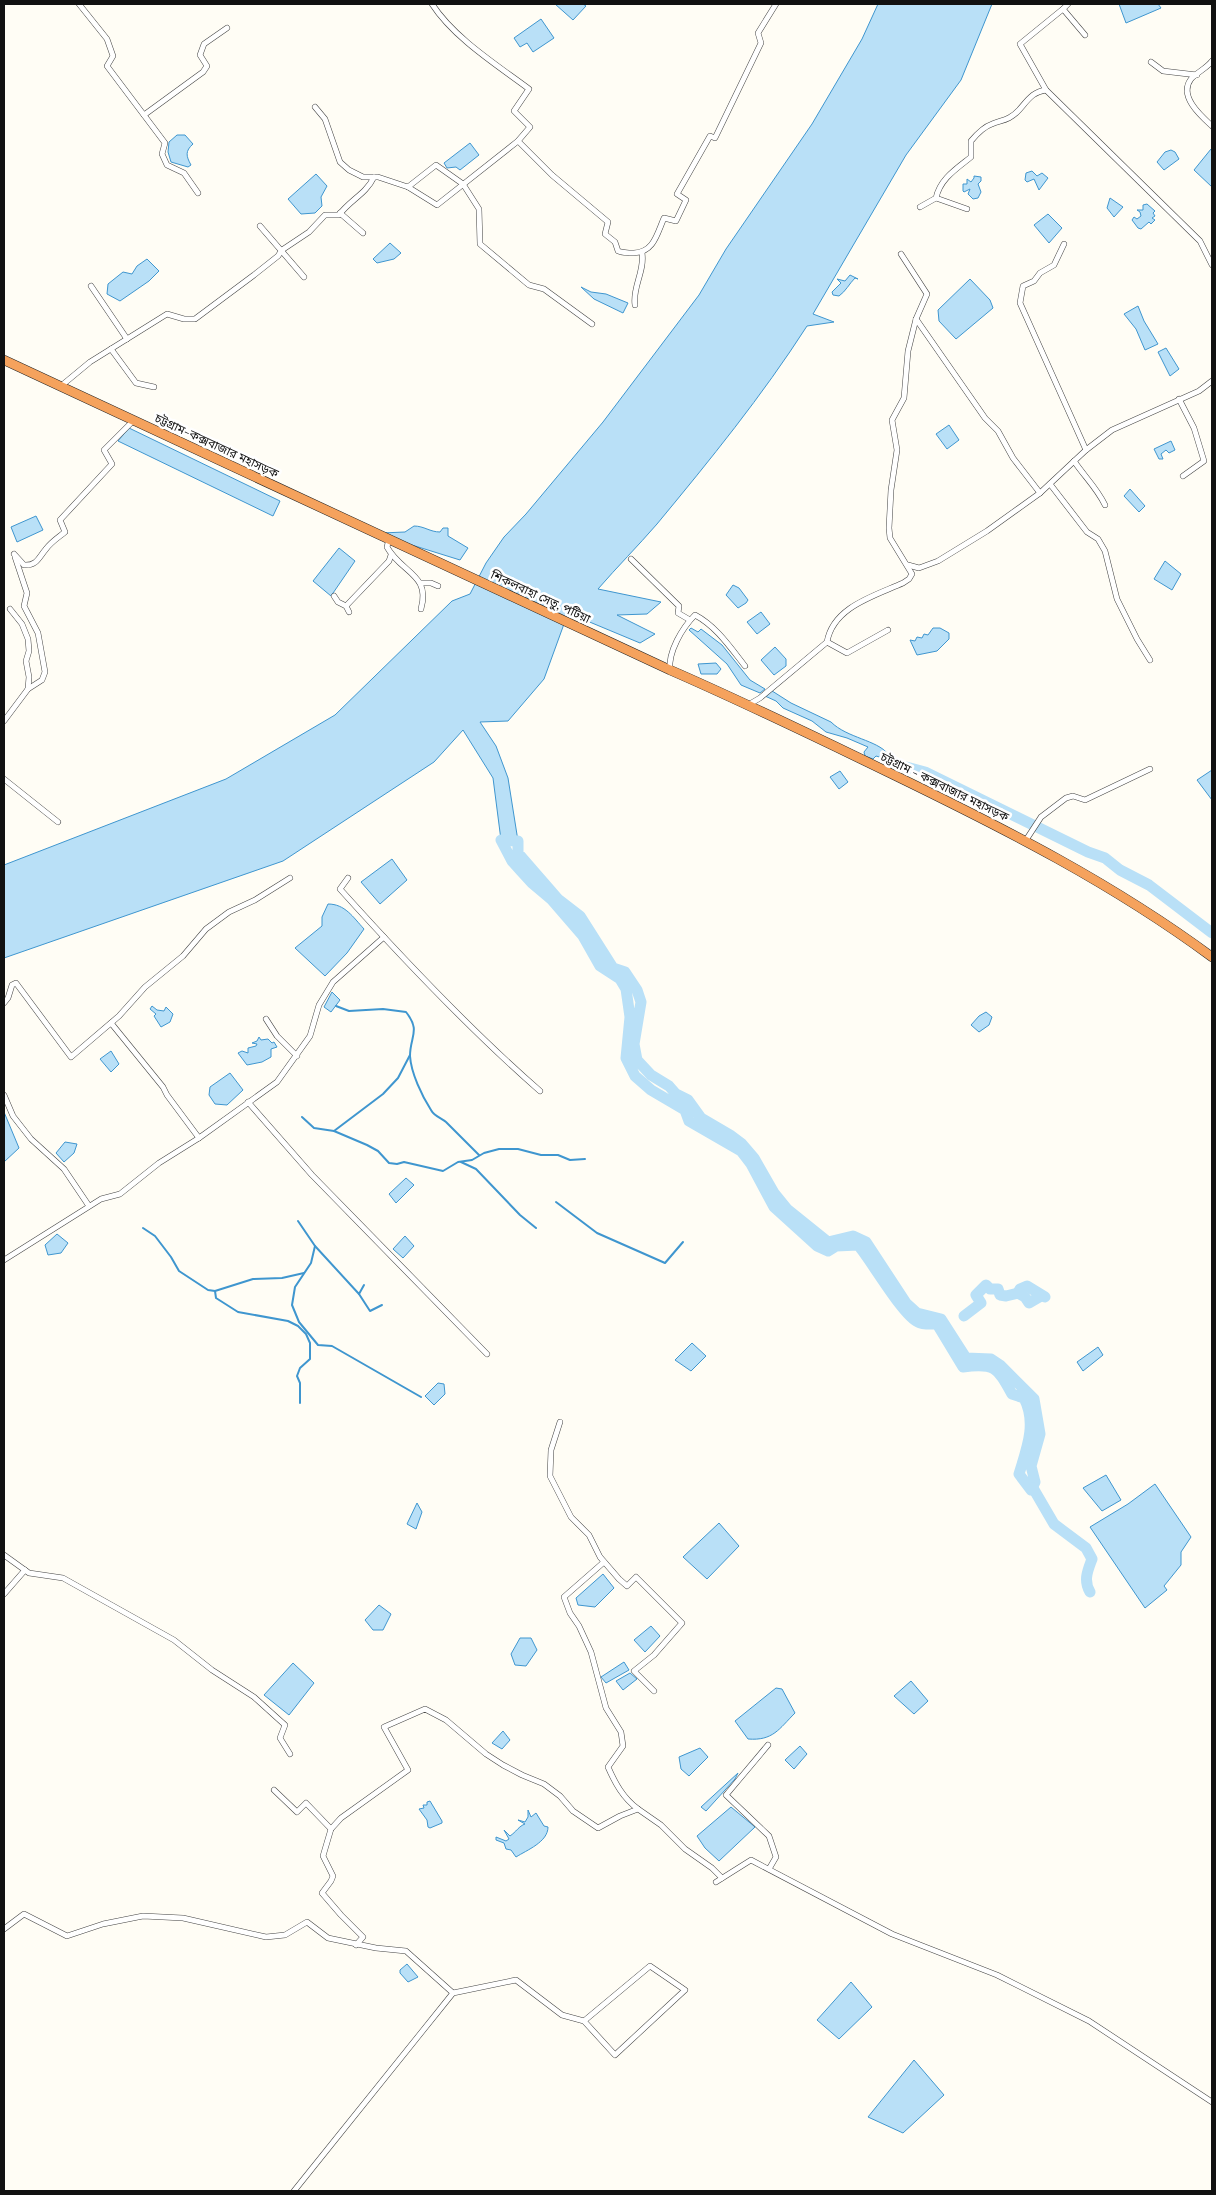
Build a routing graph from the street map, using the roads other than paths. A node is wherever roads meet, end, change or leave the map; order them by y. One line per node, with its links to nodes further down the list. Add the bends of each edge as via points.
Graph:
1 (79, 4): 13 (street, via 107,38 113,56 107,66)
2 (432, 4): 15 (street, via 440,16 483,55 530,89 514,111 530,127)
3 (776, 4): 30 (street, via 758,33 761,43 715,138 710,136 677,194 686,200 676,221 664,218 652,246)
4 (1068, 4): 5 (street)
5 (1063, 9): 7 (street); 11 (street, via 1020,44)
6 (227, 28): 13 (street, via 204,44 200,55 206,66 203,72)
7 (1085, 35)
8 (1212, 61): 10 (street)
9 (1151, 62): 10 (street, via 1163,72)
10 (1197, 75): 14 (street, via 1191,79 1188,90 1192,104)
11 (1046, 90): 20 (street, via 1036,92 1020,110 1004,121 991,124 978,133 971,141 971,157 944,180); 32 (street, via 1200,241)
12 (315, 107): 16 (street, via 326,119 340,162 363,178)
13 (144, 115): 19 (street, via 165,143 162,154 167,165 184,173)
14 (1212, 126)
15 (518, 141): 17 (street); 30 (street, via 552,175 608,222 604,234 615,242 618,251)
16 (374, 177): 18 (street); 24 (street, via 364,193)
17 (464, 184): 18 (street, via 438,205); 18 (street, via 436,165); 37 (street, via 480,211 480,244 530,285 544,289)
18 (408, 187)
19 (198, 193)
20 (936, 198): 22 (street); 23 (street)
21 (323, 208): 25 (street)
22 (920, 208)
23 (968, 209)
24 (340, 213): 25 (street); 27 (street)
25 (325, 215): 29 (street, via 309,232)
26 (260, 226): 29 (street)
27 (363, 233)
28 (1064, 244): 46 (street, via 1054,265 1023,286 1020,303)
29 (282, 250): 33 (street); 38 (street, via 254,276 195,318 184,320 167,314)
30 (642, 253): 35 (street, via 644,262)
31 (900, 254): 36 (street, via 927,294)
32 (1212, 265)
33 (304, 277)
34 (91, 286): 38 (street)
35 (635, 305)
36 (916, 319): 50 (street); 56 (street, via 908,351 904,398 892,420 897,450 891,490 890,538)
37 (592, 324)
38 (127, 339): 39 (street)
39 (111, 349): 42 (street); 43 (street, via 136,383)
40 (4, 360): 42 (highway, চট্টগ্রাম-কক্সবাজার মহাসড়ক)
41 (1212, 381): 44 (street, via 1199,391)
42 (60, 386): 45 (highway, চট্টগ্রাম-কক্সবাজার মহাসড়ক)
43 (154, 387)
44 (1179, 399): 46 (street, via 1112,430); 48 (street, via 1194,428 1204,461)
45 (134, 420): 52 (highway, চট্টগ্রাম-কক্সবাজার মহাসড়ক); 71 (street, via 104,450 112,464 60,520 65,532 30,566 24,566 14,554 27,593 24,606 38,632 46,672 42,680)
46 (1086, 450): 47 (street)
47 (1074, 461): 49 (street); 51 (street, via 1098,490)
48 (1183, 476)
49 (1050, 484): 50 (street); 67 (street, via 1105,551 1118,598)
50 (1040, 493): 56 (street, via 938,561 919,568)
51 (1105, 504)
52 (389, 539): 53 (highway, চট্টগ্রাম-কক্সবাজার মহাসড়ক); 54 (street, via 387,547)
53 (419, 553): 68 (highway, শিকলবাহা সেতু, পটিয়া)
54 (391, 555): 57 (street); 60 (street)
55 (631, 559): 64 (street, via 679,606 678,613)
56 (908, 565): 66 (street, via 912,574 909,579 840,616 832,624)
57 (421, 583): 58 (street); 62 (street, via 425,595)
58 (438, 586)
59 (334, 596): 60 (street)
60 (346, 606): 63 (street)
61 (10, 609): 71 (street, via 22,624 28,639)
62 (421, 609)
63 (349, 612)
64 (690, 620): 69 (street, via 695,615 706,620); 70 (street, via 669,659)
65 (888, 630): 66 (street, via 847,653)
66 (827, 642): 72 (street)
67 (1150, 660)
68 (654, 662): 70 (highway, চট্টগ্রাম - কক্সবাজার মহাসড়ক)
69 (745, 666)
70 (670, 670): 72 (highway, চট্টগ্রাম - কক্সবাজার মহাসড়ক)
71 (28, 689): 73 (street)
72 (748, 705): 77 (highway, চট্টগ্রাম - কক্সবাজার মহাসড়ক)
73 (4, 721)
74 (1150, 769): 77 (street, via 1085,800 1073,796 1066,798 1041,816)
75 (4, 779): 76 (street)
76 (58, 822)
77 (1026, 840): 81 (highway, চট্টগ্রাম - কক্সবাজার মহাসড়ক, via 1118,892)
78 (290, 878): 84 (street, via 229,912 206,929 183,956 145,987)
79 (348, 878): 80 (street, via 340,889)
80 (384, 937): 85 (street, via 333,982 319,1005 310,1036); 86 (street)
81 (1212, 957)
82 (4, 1003): 84 (street, via 16,983 71,1057)
83 (266, 1019): 85 (street)
84 (111, 1024): 89 (street, via 163,1087)
85 (297, 1056): 88 (street, via 277,1082)
86 (540, 1091)
87 (4, 1095): 90 (street, via 12,1116 31,1139 64,1169)
88 (248, 1102): 89 (street); 92 (street, via 312,1175)
89 (199, 1138): 90 (street, via 159,1163 120,1194)
90 (89, 1206): 91 (street)
91 (4, 1260)
92 (487, 1354)
93 (560, 1422): 95 (street, via 551,1450 550,1476 571,1517 589,1535)
94 (4, 1555): 96 (street)
95 (604, 1562): 98 (street, via 627,1586 636,1577 682,1623 654,1655 634,1671); 102 (street, via 564,1597 591,1652 606,1708 621,1732 622,1746 608,1767 615,1783)
96 (25, 1570): 97 (street); 100 (street, via 63,1578 174,1640 254,1697 284,1724 280,1738)
97 (4, 1594)
98 (654, 1691)
99 (768, 1745): 104 (street, via 726,1795 769,1836 776,1857)
100 (290, 1754)
101 (274, 1790): 103 (street, via 298,1812 306,1803)
102 (638, 1809): 103 (street, via 598,1828 573,1811 544,1784 503,1765 446,1720 425,1709 384,1726 408,1770); 105 (street)
103 (331, 1828): 108 (street, via 323,1856 333,1876 322,1893 363,1937)
104 (769, 1869): 105 (street, via 751,1860); 111 (street, via 892,1934 997,1975 1089,2020)
105 (722, 1878): 106 (street)
106 (716, 1882)
107 (4, 1929): 108 (street, via 24,1914 66,1936 143,1916 183,1918 266,1937 285,1935 307,1922 328,1938)
108 (356, 1945): 109 (street, via 406,1951)
109 (453, 1993): 110 (street, via 516,1980 562,2015); 112 (street)
110 (584, 2021): 110 (street, via 615,2055 685,1990 650,1966)
111 (1212, 2102)
112 (294, 2191)

